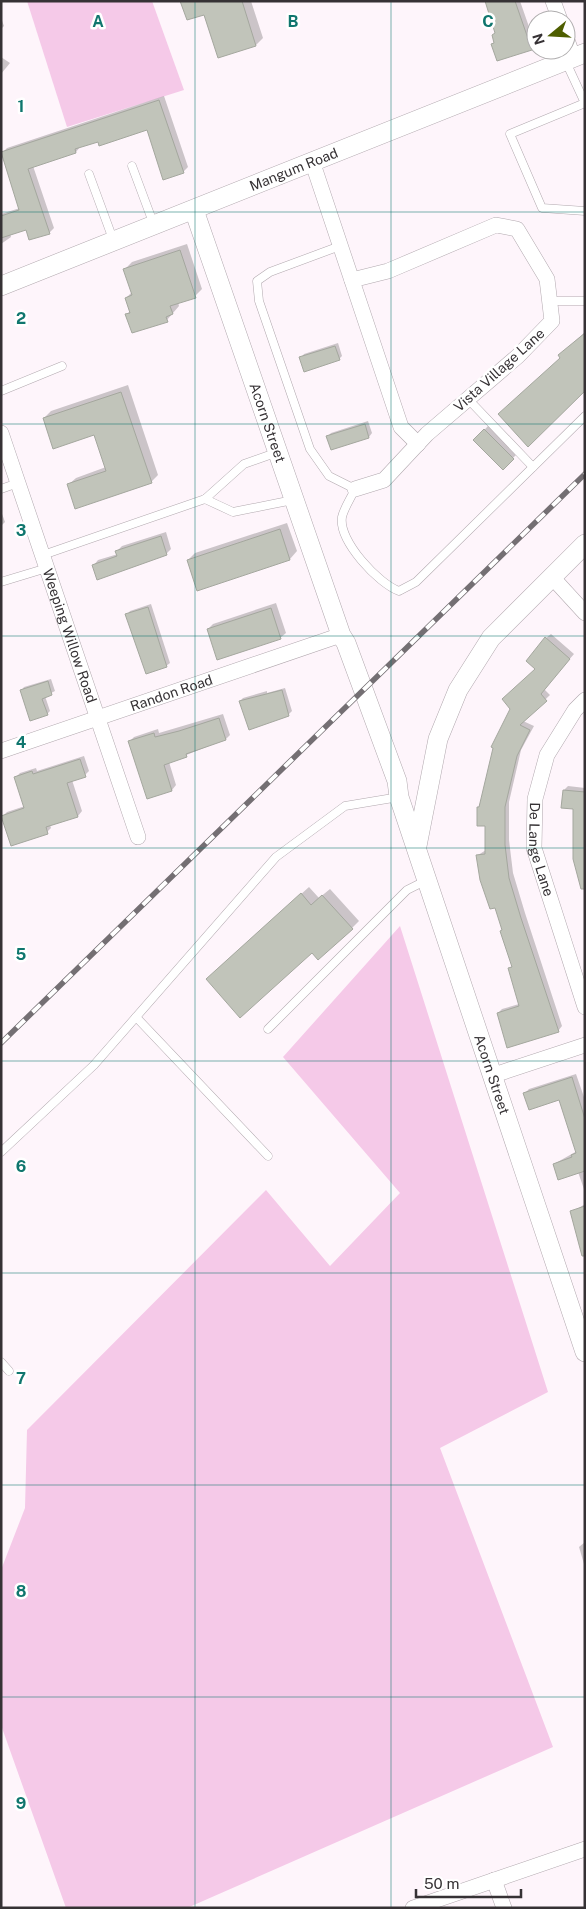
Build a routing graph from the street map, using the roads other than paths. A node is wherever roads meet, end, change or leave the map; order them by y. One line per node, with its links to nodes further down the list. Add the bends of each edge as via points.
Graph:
1 (566, 60): 3 (street, Mangum Road)
2 (575, 60): 7 (lane, via 585,102 510,134 542,208)
3 (312, 161): 6 (street, Mangum Road); 10 (street)
4 (132, 166): 8 (lane)
5 (89, 174): 9 (lane)
6 (194, 210): 8 (street, Mangum Road); 21 (street, Acorn Street)
7 (585, 211)
8 (154, 225): 9 (street, Mangum Road)
9 (114, 242): 12 (street, Mangum Road)
10 (340, 246): 11 (street); 25 (lane, via 270,272 257,281 259,300 310,449 329,476)
11 (352, 280): 13 (street, Vista Village Lane, via 388,271 496,225 517,229 547,279); 20 (street, via 401,427)
12 (1, 286)
13 (550, 301): 14 (lane); 17 (street, Vista Village Lane, via 552,321 518,356)
14 (585, 301)
15 (62, 366): 16 (lane)
16 (1, 391)
17 (468, 399): 20 (street, Vista Village Lane); 22 (lane)
18 (585, 416): 22 (lane)
19 (1, 433): 23 (street, Weeping Willow Road)
20 (418, 444): 25 (street, Vista Village Lane, via 384,480)
21 (278, 452): 26 (lane, via 244,464); 27 (street, Acorn Street)
22 (533, 467): 25 (lane, via 416,582 399,591 390,588 356,554 343,530 342,517)
23 (18, 483): 24 (lane); 29 (street, Weeping Willow Road)
24 (1, 489)
25 (355, 489)
26 (205, 499): 27 (lane, via 233,512); 29 (lane)
27 (294, 500): 33 (street, Acorn Street)
28 (585, 544): 30 (street)
29 (45, 562): 31 (lane); 35 (street, Weeping Willow Road)
30 (552, 577): 32 (street); 39 (street, via 491,638 458,690 438,739)
31 (1, 582)
32 (585, 613)
33 (341, 635): 35 (street, Randon Road); 37 (street, Acorn Street, via 393,772)
34 (585, 700): 41 (street, De Lange Lane, via 575,710 547,755 535,800 534,848)
35 (98, 718): 36 (street, Randon Road); 38 (street, Weeping Willow Road)
36 (1, 751)
37 (399, 797): 39 (street, Acorn Street); 42 (lane, via 345,806 276,857)
38 (138, 837)
39 (417, 846): 40 (street, Acorn Street)
40 (427, 880): 43 (lane, via 407,890); 45 (street, Acorn Street)
41 (585, 1007)
42 (136, 1017): 46 (lane, via 94,1065); 47 (lane)
43 (268, 1029)
44 (585, 1046): 45 (street)
45 (490, 1076): 48 (street, Acorn Street)
46 (1, 1152)
47 (268, 1156)
48 (585, 1352)
49 (1, 1362): 50 (lane)
50 (9, 1371)
51 (585, 1850): 52 (street)
52 (494, 1880): 53 (street); 54 (street)
53 (413, 1908)
54 (504, 1908)

